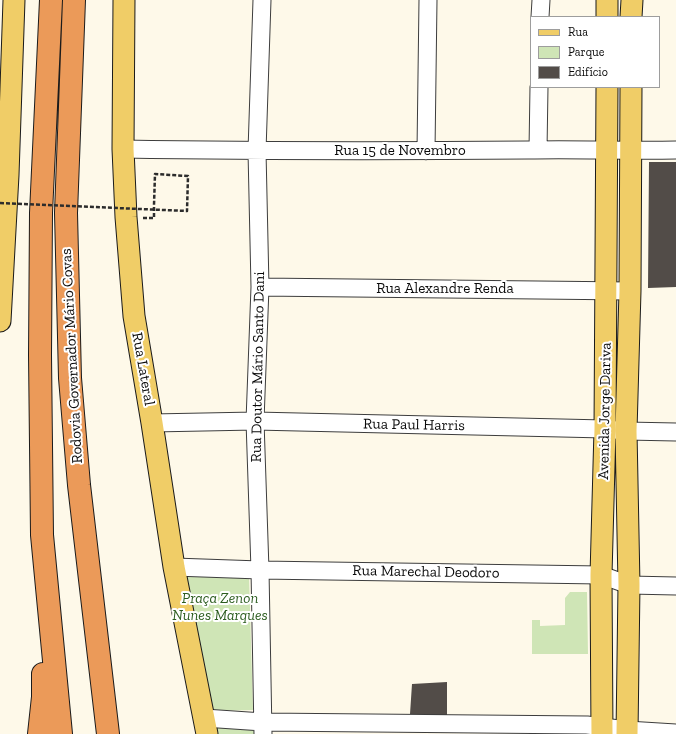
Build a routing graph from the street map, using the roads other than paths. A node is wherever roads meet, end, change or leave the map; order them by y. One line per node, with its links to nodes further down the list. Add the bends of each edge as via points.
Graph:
1 (14, 0): 23 (main road)
2 (51, 0): 33 (highway, Rodovia Governador Mário Covas, via 41,213)
3 (74, 0): 48 (highway, Rodovia Governador Mário Covas, via 66,213 70,378 80,492)
4 (124, 0): 16 (main road, Rua Lateral)
5 (262, 0): 22 (street, Rua Doutor Mário Santo Dani)
6 (428, 0): 19 (street)
7 (541, 0): 10 (street)
8 (607, 0): 11 (main road)
9 (632, 0): 12 (main road)
10 (540, 16)
11 (607, 16)
12 (632, 16)
13 (539, 88): 17 (street)
14 (607, 88): 20 (main road, Avenida Jorge Dariva)
15 (631, 88): 21 (main road, Avenida Jorge Dariva)
16 (123, 149): 22 (street, Rua 15 de Novembro); 29 (main road, Rua Lateral, via 134,316)
17 (538, 150): 19 (street, Rua 15 de Novembro); 20 (street, Rua 15 de Novembro)
18 (676, 150): 21 (street, Rua 15 de Novembro)
19 (426, 151): 22 (street, Rua 15 de Novembro)
20 (607, 151): 21 (street, Rua 15 de Novembro); 25 (main road, Avenida Jorge Dariva)
21 (631, 151): 26 (main road, Avenida Jorge Dariva)
22 (257, 152): 24 (street, Rua Doutor Mário Santo Dani)
23 (4, 175): 27 (main road)
24 (260, 287): 25 (street, Rua Alexandre Renda); 28 (street, Rua Doutor Mário Santo Dani)
25 (607, 290): 26 (street, Rua Alexandre Renda); 30 (main road, Avenida Jorge Dariva)
26 (630, 291): 31 (main road, Avenida Jorge Dariva)
27 (0, 321)
28 (255, 421): 29 (street, Rua Paul Harris); 30 (street, Rua Paul Harris); 35 (street, Rua Doutor Mário Santo Dani)
29 (152, 423): 34 (main road, Rua Lateral)
30 (605, 429): 31 (street, Rua Paul Harris); 36 (main road, Avenida Jorge Dariva)
31 (626, 431): 32 (street, Rua Paul Harris); 37 (main road, Avenida Jorge Dariva)
32 (676, 432)
33 (42, 535): 46 (highway, via 43,697); 47 (highway, Rodovia Governador Mário Covas)
34 (174, 567): 35 (street, Rua Marechal Deodoro); 41 (main road, Rua Lateral)
35 (260, 570): 36 (street, Rua Marechal Deodoro); 42 (street, Rua Doutor Mário Santo Dani)
36 (601, 575): 37 (street, Rua Marechal Deodoro); 40 (main road, Avenida Jorge Dariva)
37 (629, 585): 38 (street, Rua Marechal Deodoro); 39 (main road, Avenida Jorge Dariva)
38 (676, 586)
39 (628, 661): 40 (main road); 44 (main road, Avenida Jorge Dariva)
40 (602, 662): 43 (main road, Avenida Jorge Dariva)
41 (206, 726): 42 (street)
42 (263, 728): 43 (street, via 587,725)
43 (603, 731): 44 (street)
44 (627, 732): 45 (street)
45 (676, 733)
46 (39, 734)
47 (61, 734)
48 (108, 734)

